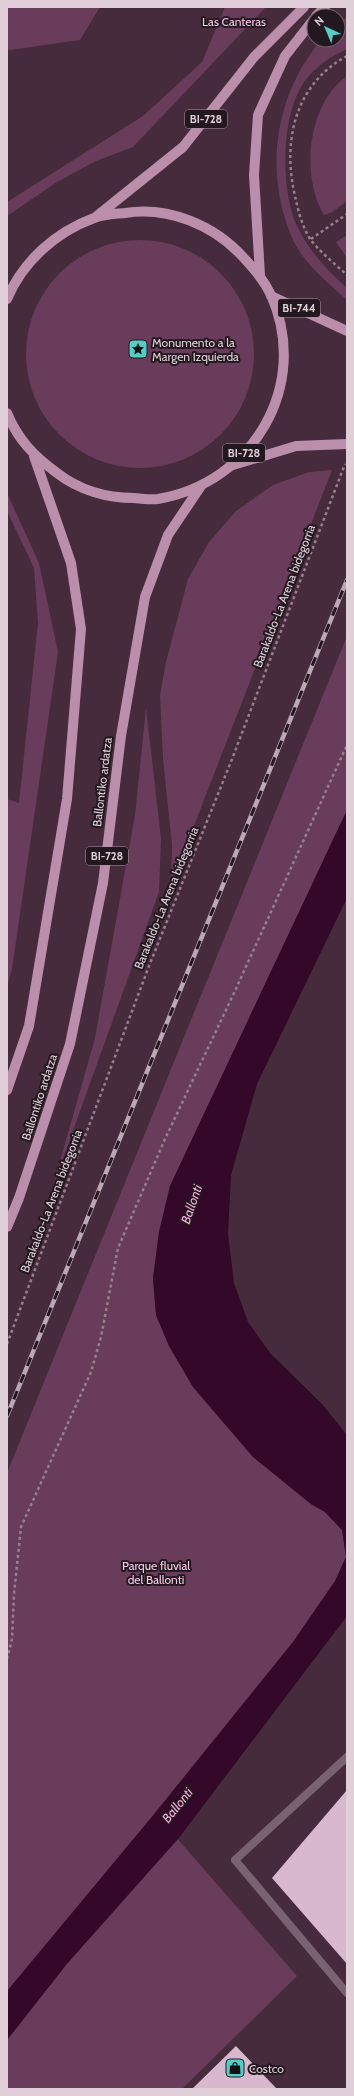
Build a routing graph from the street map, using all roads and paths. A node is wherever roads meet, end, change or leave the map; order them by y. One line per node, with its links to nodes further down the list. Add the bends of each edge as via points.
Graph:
1 (304, 7): 5 (main road, BI-728, via 254,57 183,147)
2 (306, 29): 7 (main road, BI-728, via 285,56 258,115 254,175)
3 (347, 56): 6 (path, via 321,74 308,90 294,125 290,162 291,181 301,219)
4 (347, 214): 6 (path)
5 (96, 217): 7 (main road, BI-728, via 142,210 188,219 228,241); 10 (main road, BI-728, via 62,233 34,256 12,286)
6 (310, 239): 8 (path)
7 (260, 275): 9 (main road, BI-728)
8 (347, 276)
9 (271, 296): 11 (main road, BI-744); 16 (main road, BI-728, via 282,331 283,368 276,405 258,438)
10 (7, 299)
11 (347, 331)
12 (7, 413): 14 (main road, BI-728, via 12,426)
13 (347, 444): 16 (main road, via 296,446)
14 (34, 456): 17 (main road, BI-728, via 70,483 112,498 157,499); 19 (main road, BI-728, via 71,563 82,629 67,799 29,1026)
15 (347, 460): 21 (path, Barakaldo-La Arena bidegorria, via 146,974)
16 (233, 465): 17 (main road, BI-728)
17 (201, 486): 20 (main road, Ballontiko ardatza / BI-728, via 168,535 145,597 121,736 103,883 71,1037 19,1198)
18 (347, 745): 22 (path, via 165,1139 118,1248 91,1372 21,1527 12,1639)
19 (7, 1090)
20 (7, 1227)
21 (7, 1344)
22 (7, 1659)
23 (347, 1758): 24 (lane, via 235,1860)
24 (347, 1993)

